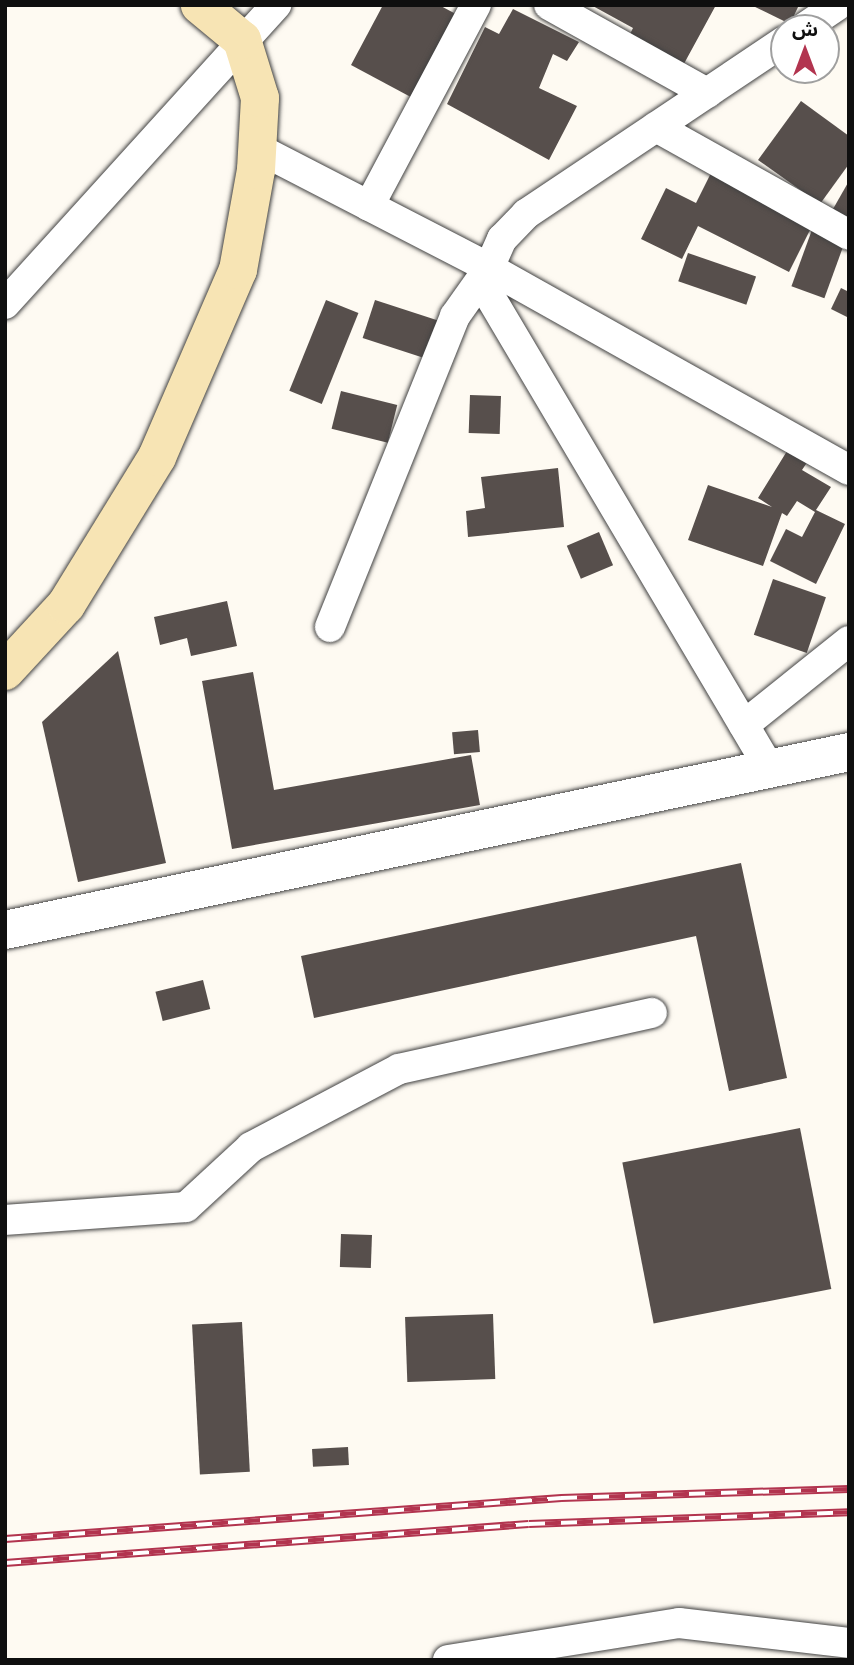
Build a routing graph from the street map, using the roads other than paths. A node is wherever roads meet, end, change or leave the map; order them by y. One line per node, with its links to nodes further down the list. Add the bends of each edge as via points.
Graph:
1 (200, 5): 5 (main road)
2 (276, 5): 5 (street)
3 (476, 5): 10 (street)
4 (549, 5): 7 (street)
5 (242, 40): 9 (main road, via 260,98); 13 (street)
6 (770, 50): 7 (street)
7 (707, 93): 8 (street)
8 (656, 127): 11 (street); 12 (street, via 526,215 502,239)
9 (257, 148): 10 (street); 17 (main road, via 238,270 157,457 66,605)
10 (369, 206): 12 (street)
11 (849, 235)
12 (489, 268): 14 (street); 15 (street, via 455,316); 18 (street, via 489,295)
13 (5, 303)
14 (849, 470)
15 (330, 627)
16 (849, 641): 18 (street)
17 (5, 671)
18 (744, 725): 20 (street)
19 (849, 752): 20 (street)
20 (771, 771): 21 (street)
21 (5, 930)
22 (652, 1013): 23 (street, via 399,1069 251,1147 186,1207)
23 (5, 1220)
24 (849, 1643): 25 (street, via 679,1623)
25 (448, 1660)

